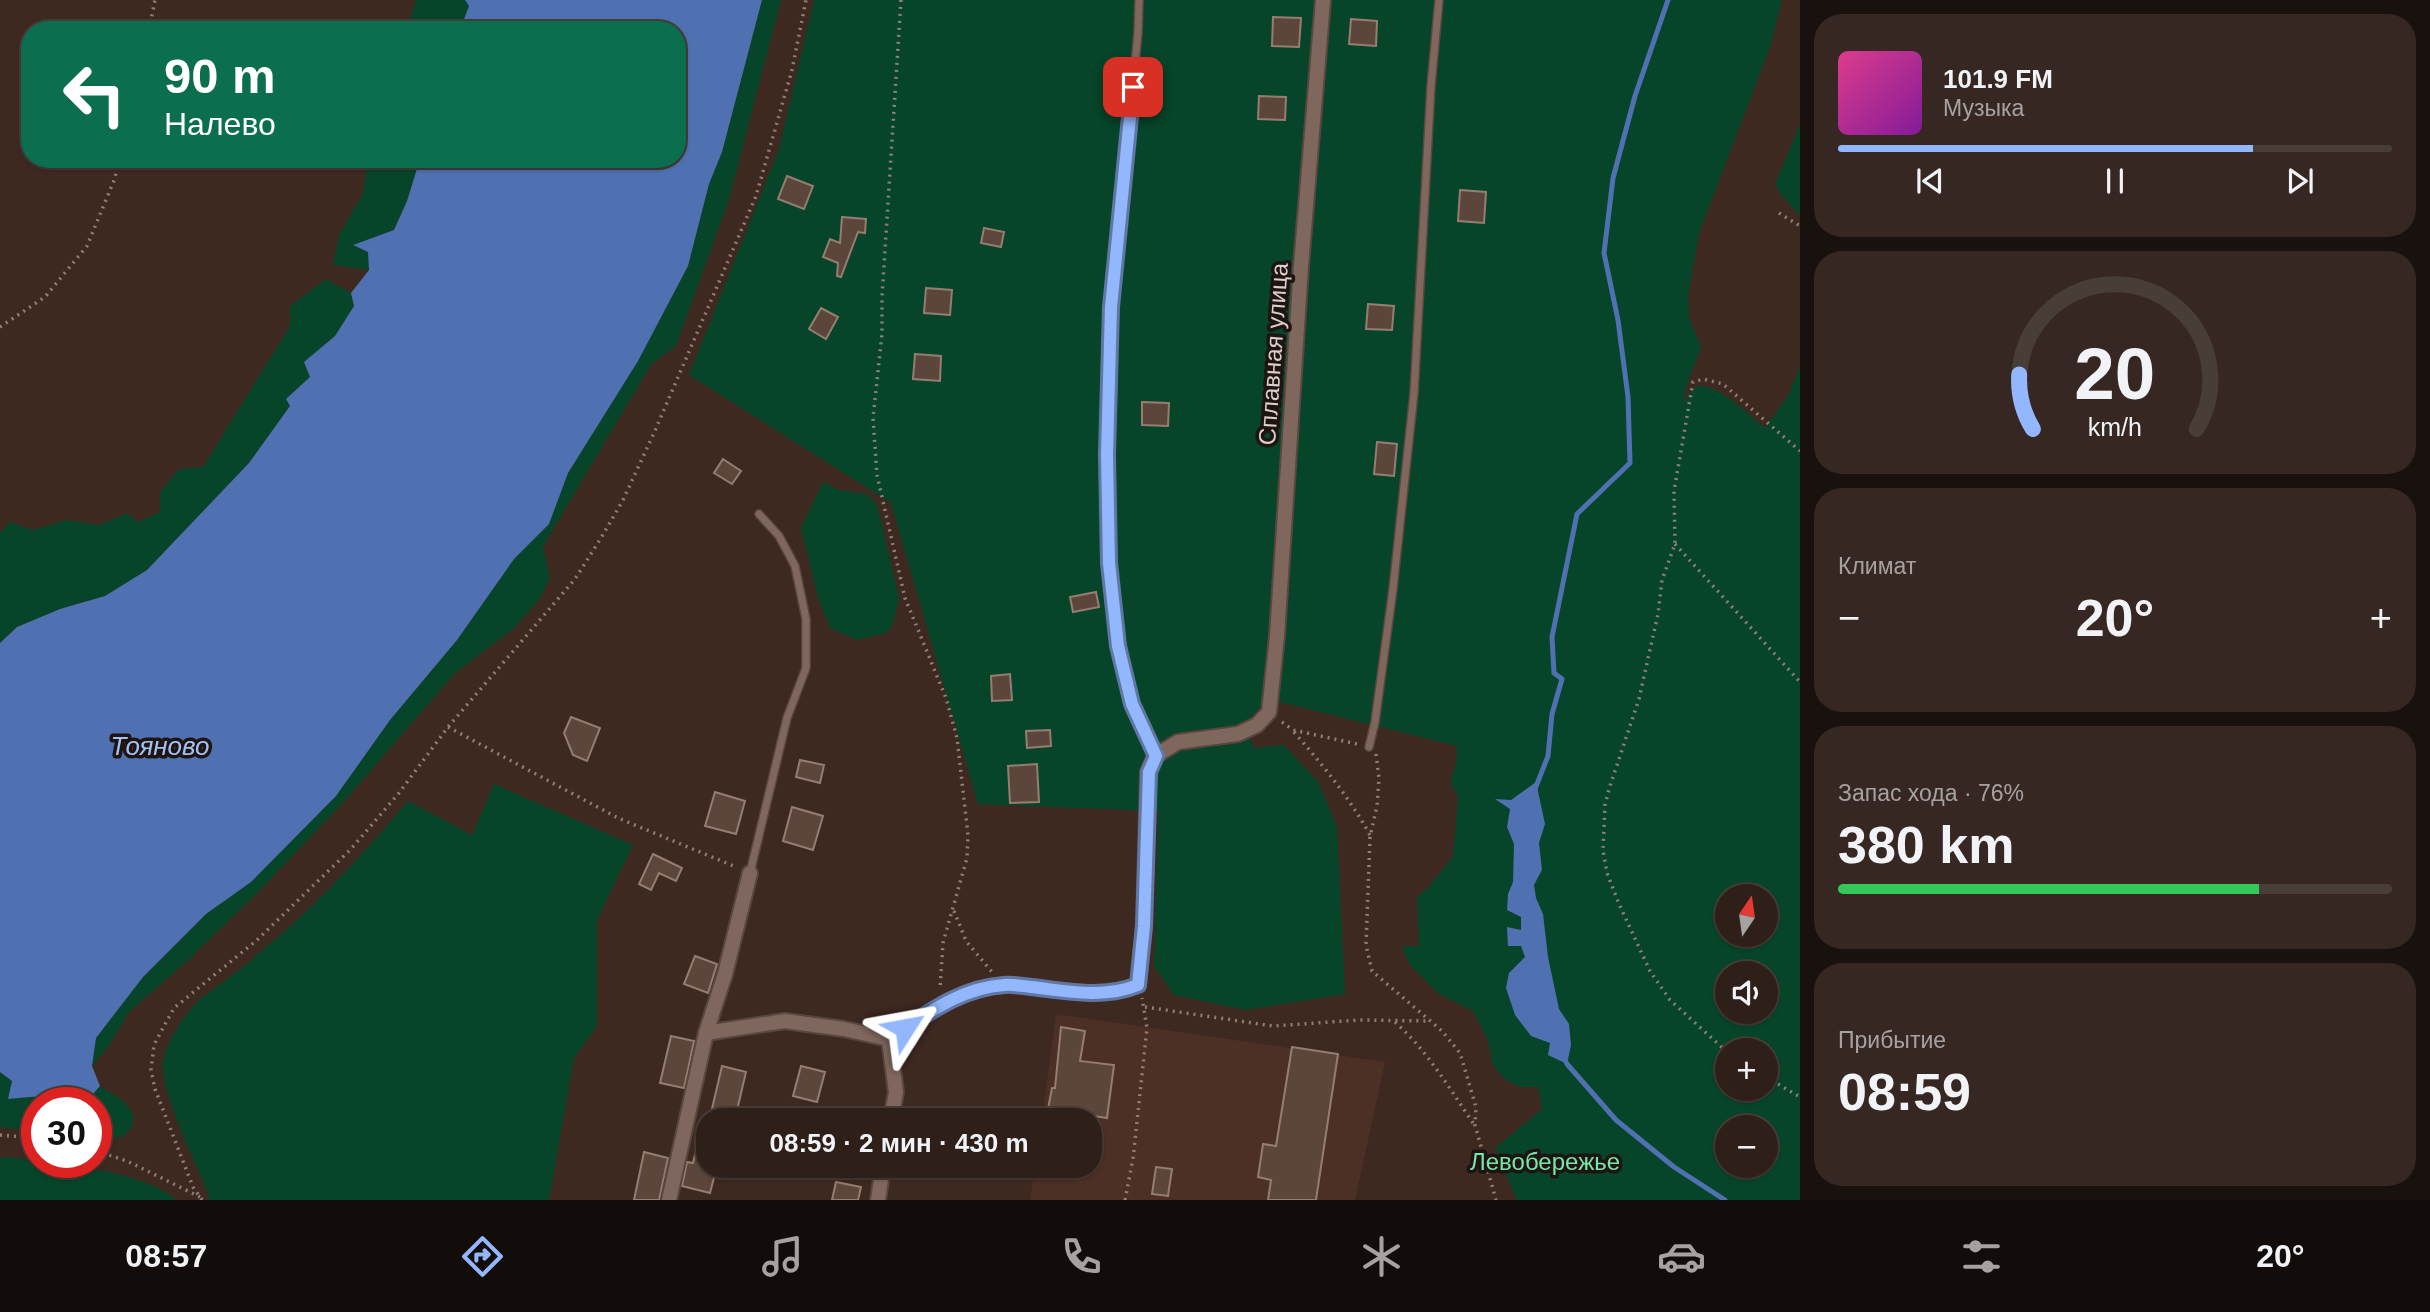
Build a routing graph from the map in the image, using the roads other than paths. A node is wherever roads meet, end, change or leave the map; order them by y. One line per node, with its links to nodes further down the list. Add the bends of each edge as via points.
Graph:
1 (1139, 0): 6 (lane, via 1111,307 1109,563 1118,646 1132,704)
2 (1323, 0): 6 (street, Сплавная улица, via 1269,712 1257,725 1238,734 1178,742)
3 (1439, 0): 5 (lane, via 1414,393 1393,589)
4 (759, 514): 7 (lane, via 779,536 795,566 806,619 806,668 787,718)
5 (1369, 747)
6 (1156, 756): 9 (street, via 1149,772 1138,985 1120,993 1005,985 965,992)
7 (750, 873): 8 (street)
8 (706, 1033): 9 (street, via 785,1021); 12 (street)
9 (889, 1039): 10 (street, via 896,1092)
10 (893, 1108)
11 (881, 1178): 13 (street)
12 (668, 1200)
13 (878, 1200)

